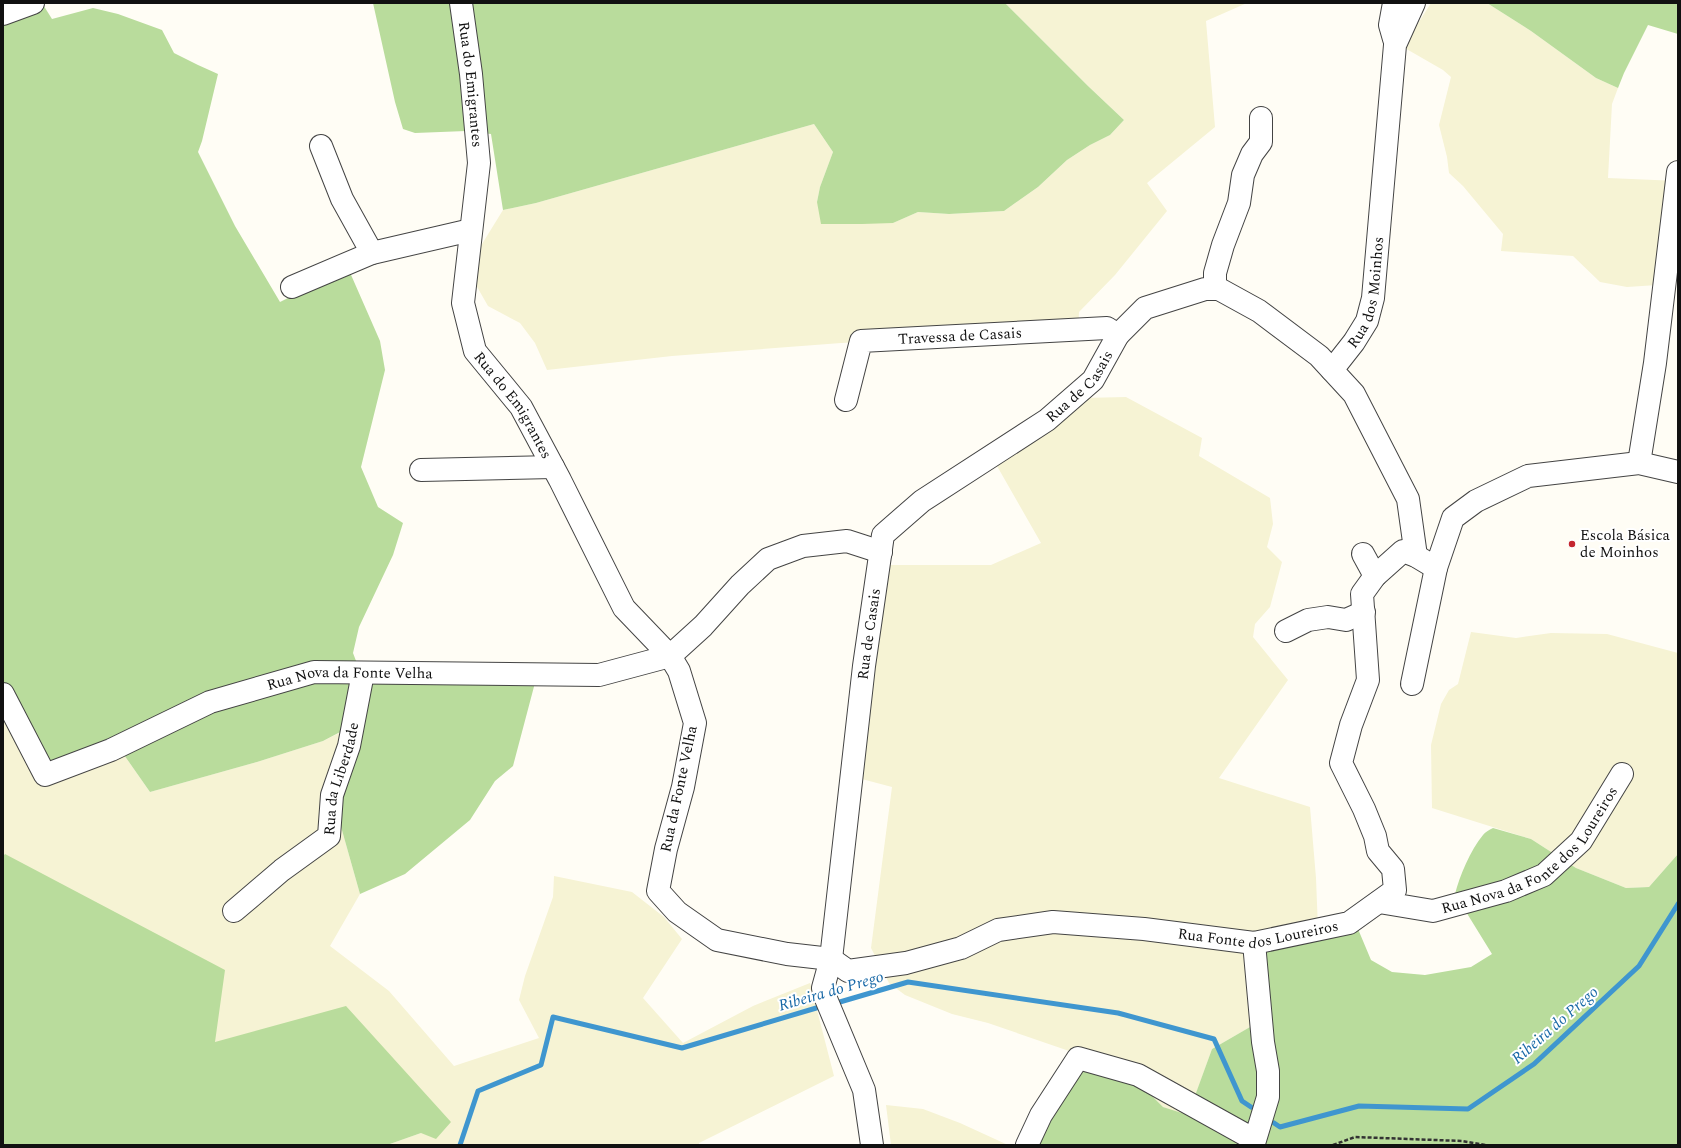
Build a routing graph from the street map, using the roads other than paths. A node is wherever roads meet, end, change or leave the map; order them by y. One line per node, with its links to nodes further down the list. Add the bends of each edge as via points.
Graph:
1 (33, 3): 5 (street)
2 (461, 3): 10 (street, Rua do Emigrantes, via 479,163)
3 (1394, 3): 6 (street, via 1390,25)
4 (1414, 3): 6 (street, Rua dos Moinhos)
5 (3, 14)
6 (1395, 44): 15 (street, Rua dos Moinhos, via 1373,298 1367,321)
7 (1261, 118): 13 (street, via 1261,142 1252,154 1243,175 1239,204 1215,272)
8 (321, 146): 11 (street, via 342,199)
9 (1678, 172): 17 (street, via 1655,363)
10 (471, 230): 11 (street); 18 (street, Rua do Emigrantes, via 463,303 475,351 521,407)
11 (372, 253): 12 (street)
12 (292, 287)
13 (1215, 289): 14 (street, Rua de Casais, via 1205,289 1144,308); 15 (street, via 1259,312 1319,356)
14 (1118, 335): 16 (street, Travessa de Casais, via 1107,328 861,341); 21 (street, Rua de Casais, via 1093,380 1047,420 922,501 883,535)
15 (1332, 370): 23 (street, via 1354,394 1408,499)
16 (846, 400)
17 (1639, 463): 20 (street); 24 (street, via 1528,476 1476,500 1453,518)
18 (553, 466): 19 (street); 28 (street, Rua do Emigrantes, via 624,608)
19 (421, 470)
20 (1678, 472)
21 (881, 552): 28 (street, via 847,541 803,546 768,559); 36 (street, Rua de Casais, via 864,666)
22 (1362, 554): 25 (street)
23 (1416, 556): 24 (street); 25 (street, Rua Fonte dos Loureiros, via 1403,551)
24 (1436, 568): 30 (street)
25 (1375, 576): 26 (street, Rua Fonte dos Loureiros, via 1362,594)
26 (1364, 612): 27 (street, via 1346,620 1328,617 1308,620); 33 (street, Rua Fonte dos Loureiros, via 1368,680 1351,725 1341,763 1364,809 1378,851 1393,869 1395,890)
27 (1286, 631)
28 (670, 656): 29 (street, Rua Nova da Fonte Velha, via 599,676); 36 (street, Rua da Fonte Velha, via 678,671 695,723 683,787 666,849 658,891 677,912 717,940 787,954)
29 (363, 673): 31 (street, Rua Nova da Fonte Velha, via 314,672 210,702 111,750 45,774); 34 (street, Rua da Liberdade, via 348,746 332,795 329,836 282,870)
30 (1412, 684)
31 (3, 694)
32 (1622, 774): 33 (street, Rua Nova da Fonte dos Loureiros, via 1581,841 1544,876 1506,891 1433,911)
33 (1379, 902): 35 (street, Rua Fonte dos Loureiros, via 1349,923)
34 (234, 911)
35 (1254, 943): 36 (street, Rua Fonte dos Loureiros, via 1144,929 1053,922 998,930 961,948 906,963 848,971); 38 (street, via 1268,1071 1268,1097 1255,1140 1138,1075 1078,1058 1041,1115)
36 (831, 959): 37 (street, Rua de Casais, via 823,988 824,994 864,1090)
37 (872, 1145)
38 (1027, 1145)

